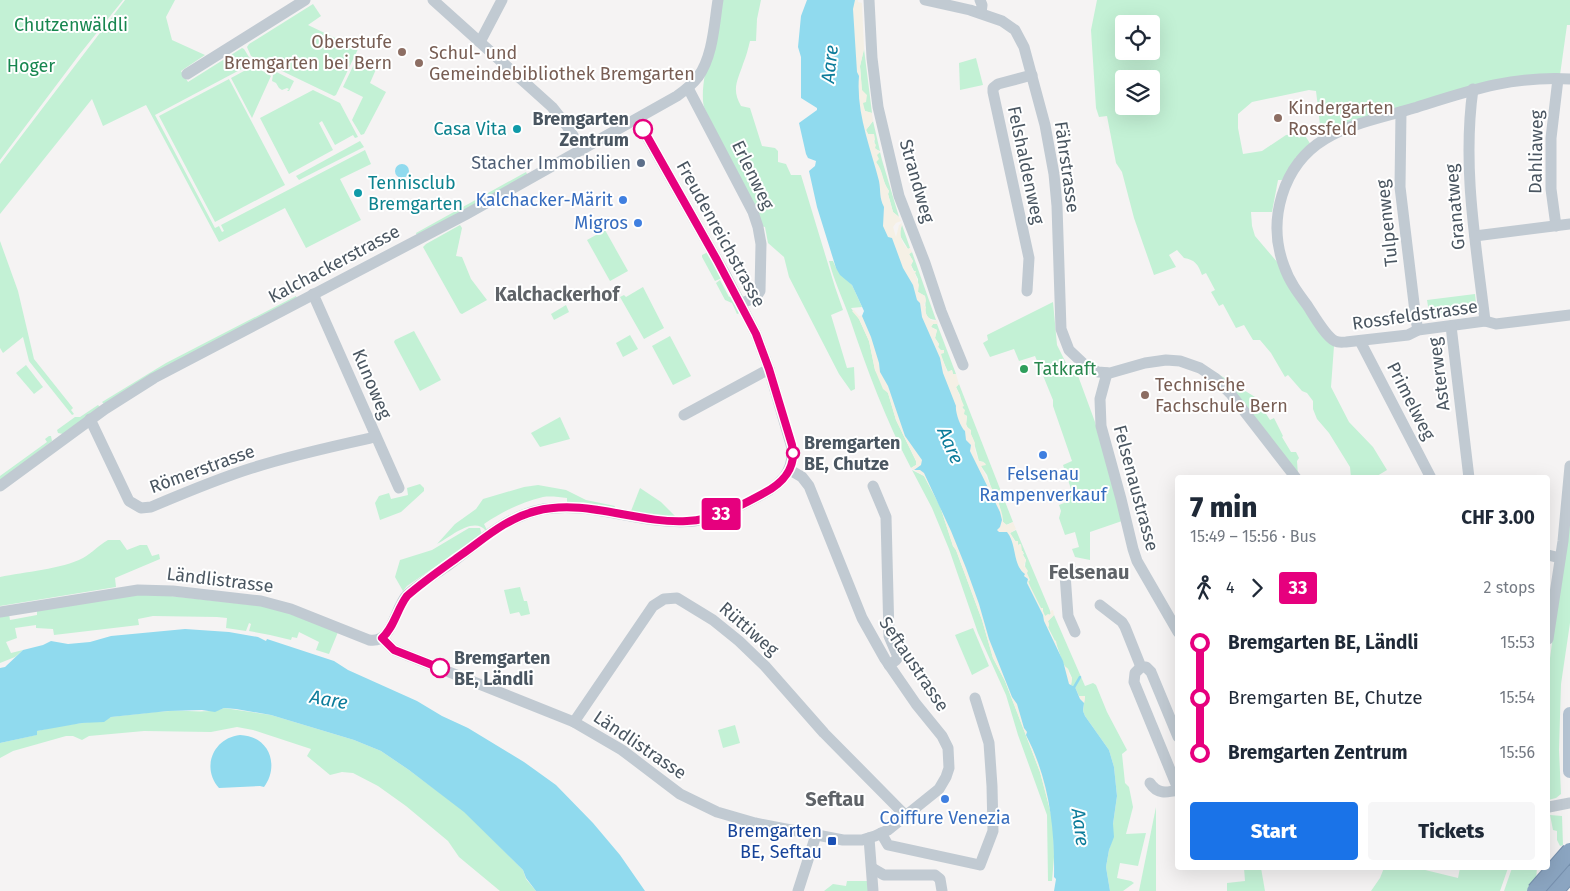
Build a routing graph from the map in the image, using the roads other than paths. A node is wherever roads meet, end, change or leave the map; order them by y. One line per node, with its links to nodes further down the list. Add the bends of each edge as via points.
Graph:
1 (305, 0): 10 (street)
2 (433, 0): 9 (street)
3 (502, 0): 9 (street)
4 (718, 0): 13 (street, Kalchackerstrasse, via 706,60)
5 (869, 0): 29 (street, Strandweg, via 870,43 881,123 900,196)
6 (925, 0): 8 (street, Fährstrasse)
7 (980, 0): 8 (street)
8 (981, 14): 11 (street, Fährstrasse, via 1002,21 1015,30)
9 (480, 42): 17 (street, via 552,107)
10 (187, 74)
11 (1032, 75): 21 (street, Felshaldenweg, via 993,88 1028,258); 31 (street, Fährstrasse, via 1056,187 1062,334 1066,347 1075,358 1093,370)
12 (1564, 79): 14 (street, Rossfeldstrasse, via 1516,80); 19 (street, Dahliaweg, via 1551,138)
13 (688, 88): 16 (street, Kalchackerstrasse); 23 (street, Erlenweg, via 748,200 758,227 760,291 756,297)
14 (1473, 89): 15 (street, Rossfeldstrasse); 20 (street, Granatweg, via 1468,152)
15 (1401, 112): 27 (street, Tulpenweg, via 1400,187); 28 (street, Rossfeldstrasse, via 1338,132 1317,144 1290,176 1280,201 1278,242 1292,283 1333,340)
16 (637, 119): 17 (street, Kalchackerstrasse); 23 (street, Freudenreichstrasse)
17 (582, 150): 22 (street, Kalchackerstrasse)
18 (1570, 224): 19 (street)
19 (1556, 226): 20 (street)
20 (1475, 236): 25 (street, Granatweg)
21 (1027, 291)
22 (313, 294): 33 (street, Kalchackerstrasse, via 154,378); 34 (street, Kunoweg)
23 (740, 304): 30 (street, Freudenreichstrasse)
24 (1570, 315): 25 (street, Rossfeldstrasse, via 1496,324)
25 (1485, 321): 26 (street, Rossfeldstrasse)
26 (1451, 326): 27 (street, Rossfeldstrasse); 39 (street, Asterweg)
27 (1418, 330): 28 (street, Rossfeldstrasse, via 1408,335)
28 (1360, 341): 38 (street, Primelweg)
29 (963, 365)
30 (769, 369): 32 (street); 36 (street, Freudenreichstrasse, via 792,448)
31 (1112, 372): 37 (street, via 1166,360 1200,368 1230,393); 49 (street, Felsenaustrasse, via 1100,399 1101,426 1133,550)
32 (684, 414)
33 (90, 420): 34 (street, Römerstrasse, via 129,500 142,508 254,467); 40 (street, Kalchackerstrasse)
34 (376, 437): 42 (street, Kunoweg)
35 (1570, 466): 44 (street)
36 (790, 470): 51 (street, via 779,484 764,494 724,513 696,520 670,521 561,507 519,516 411,592); 52 (street, Seftaustrasse, via 809,486 862,618)
37 (1294, 475)
38 (1429, 475)
39 (1470, 475)
40 (0, 486)
41 (873, 486): 52 (street, via 886,517 889,636 898,657)
42 (399, 488)
43 (1550, 556): 44 (street)
44 (1560, 558): 48 (street)
45 (1074, 572): 50 (street, via 1065,574 1068,614)
46 (1100, 605): 53 (street, via 1124,624)
47 (0, 612): 51 (street, Ländlistrasse, via 138,590 162,590 261,600 369,640)
48 (1550, 626)
49 (1175, 627)
50 (1075, 632)
51 (382, 638): 56 (street, Ländlistrasse, via 394,650)
52 (889, 665): 64 (street, Seftaustrasse, via 942,736 949,756 949,768 943,783)
53 (1141, 667): 57 (street, via 1151,672); 60 (street, via 1135,673 1134,682)
54 (975, 698): 65 (street, via 989,743 992,786 993,831 980,865 888,845)
55 (1570, 714): 58 (main road)
56 (574, 722): 64 (street, Rüttiweg, via 653,606 664,599 677,598 713,620 765,666 824,733); 66 (street, Ländlistrasse, via 616,746 680,794 717,812)
57 (1175, 730)
58 (1570, 771)
59 (1150, 782): 61 (street, via 1159,791)
60 (1175, 783)
61 (1175, 790)
62 (1570, 804): 63 (street)
63 (1550, 807)
64 (906, 816): 65 (street, Seftaustrasse)
65 (881, 833): 67 (street, Ländlistrasse)
66 (816, 835): 67 (street, Ländlistrasse, via 852,840); 72 (street)
67 (869, 838): 69 (street)
68 (1570, 851): 75 (highway, bridge)
69 (872, 868): 73 (street); 74 (street, via 884,875 935,875 940,879)
70 (1544, 870): 76 (street)
71 (1570, 874): 77 (highway)
72 (798, 891)
73 (873, 891)
74 (942, 891)
75 (1535, 891)
76 (1543, 891)
77 (1555, 891)

